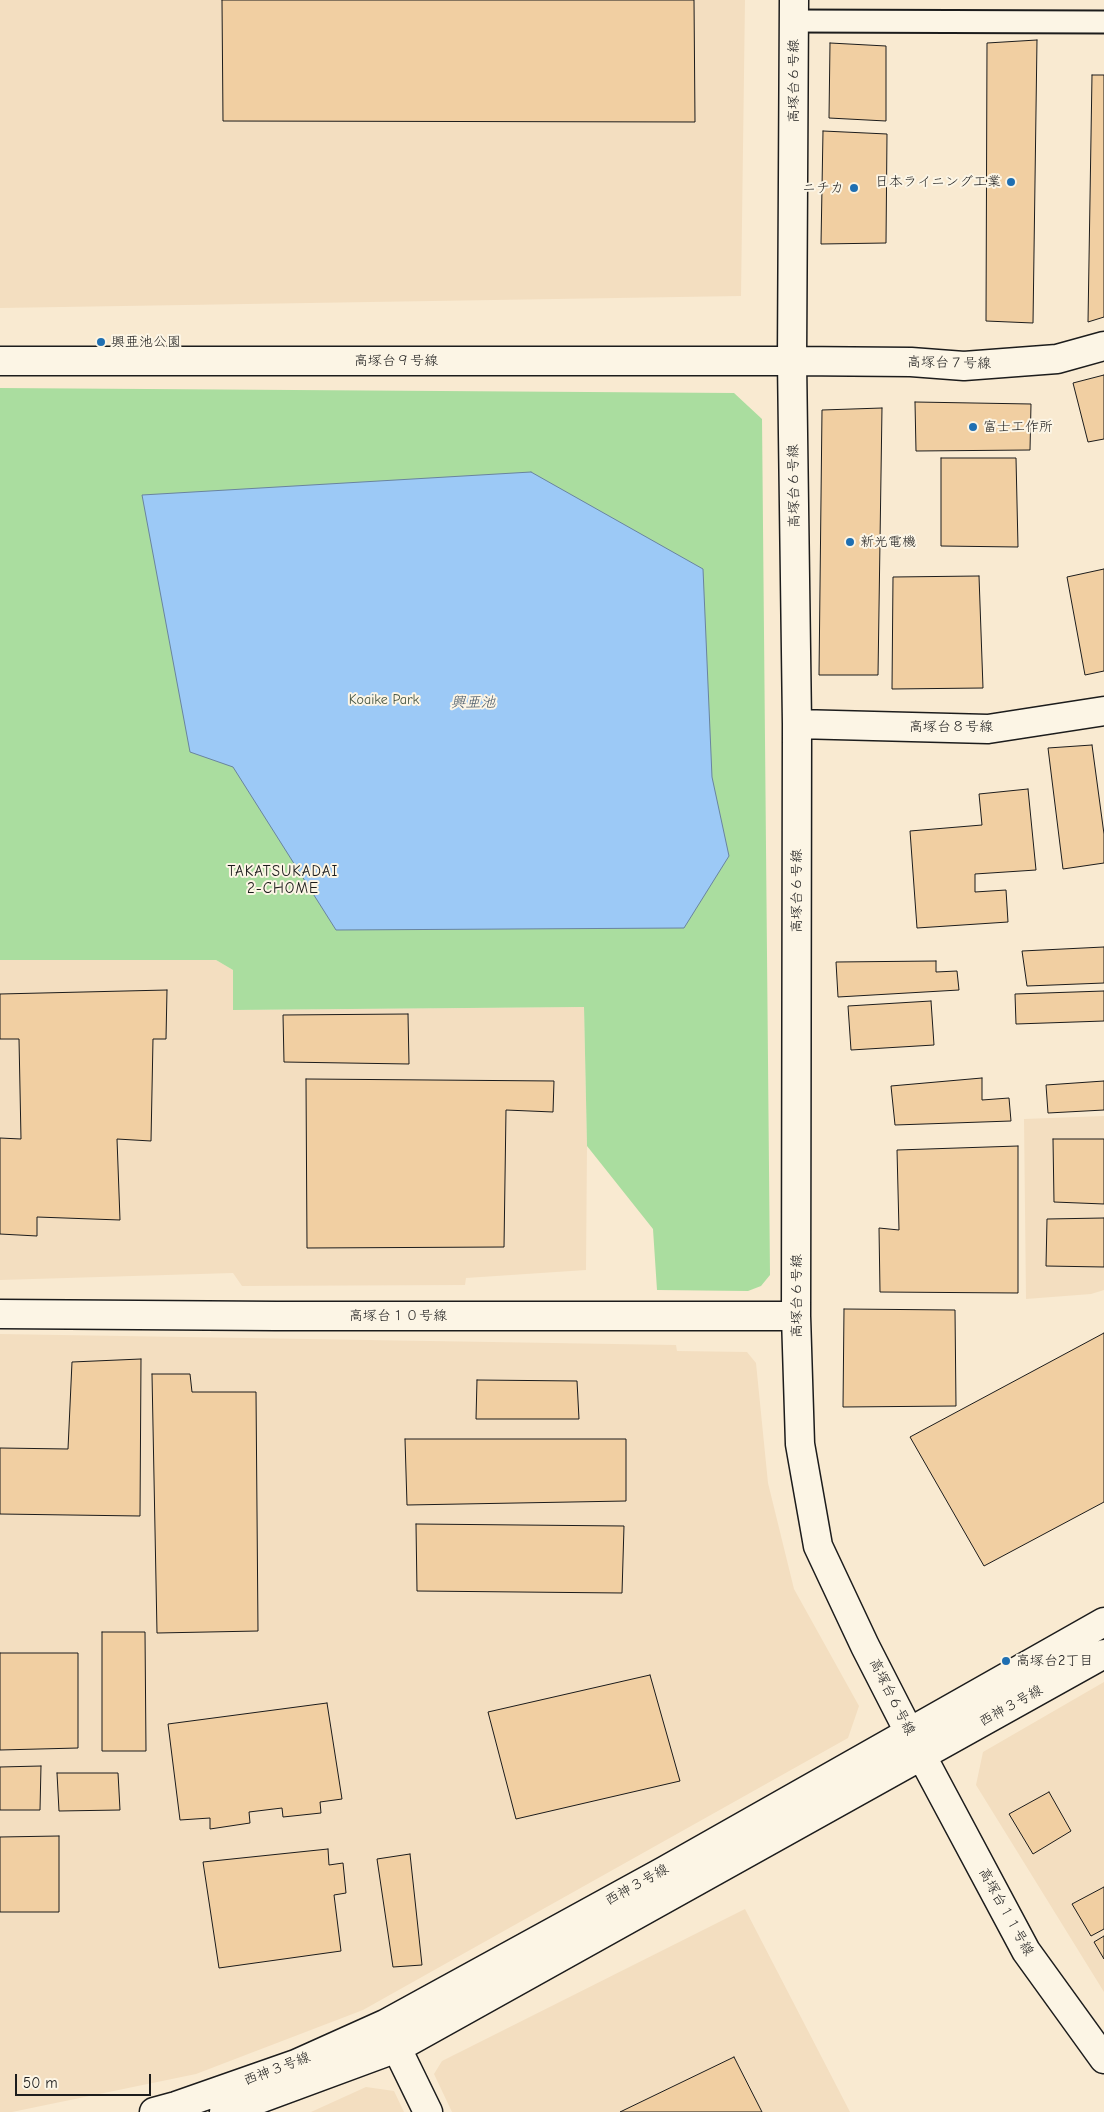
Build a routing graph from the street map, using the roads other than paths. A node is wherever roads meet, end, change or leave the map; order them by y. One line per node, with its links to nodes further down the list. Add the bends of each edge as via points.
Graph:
1 (794, 10): 2 (street); 5 (street, 高塚台６号線)
2 (1104, 22)
3 (1104, 346): 5 (street, 高塚台７号線, via 1057,359 964,366)
4 (0, 360): 5 (street, 高塚台９号線)
5 (792, 361): 7 (street, 高塚台６号線)
6 (1104, 710): 7 (street, 高塚台８号線, via 988,729)
7 (797, 724): 9 (street, 高塚台６号線)
8 (0, 1314): 9 (street, 高塚台１０号線)
9 (796, 1316): 12 (street, 高塚台６号線, via 800,1444 818,1546)
10 (1104, 1622): 12 (street, 西神３号線)
11 (1104, 1654): 13 (street, 西神３号線)
12 (909, 1732): 13 (street, 高塚台６号線); 14 (street, 西神３号線, via 664,1871)
13 (922, 1756): 14 (street, 西神３号線); 15 (street, 高塚台１１号線, via 1026,1951)
14 (391, 2036): 16 (street, 西神３号線); 17 (street, 西神３号線); 18 (street)
15 (1104, 2059)
16 (154, 2112)
17 (224, 2112)
18 (428, 2112)

